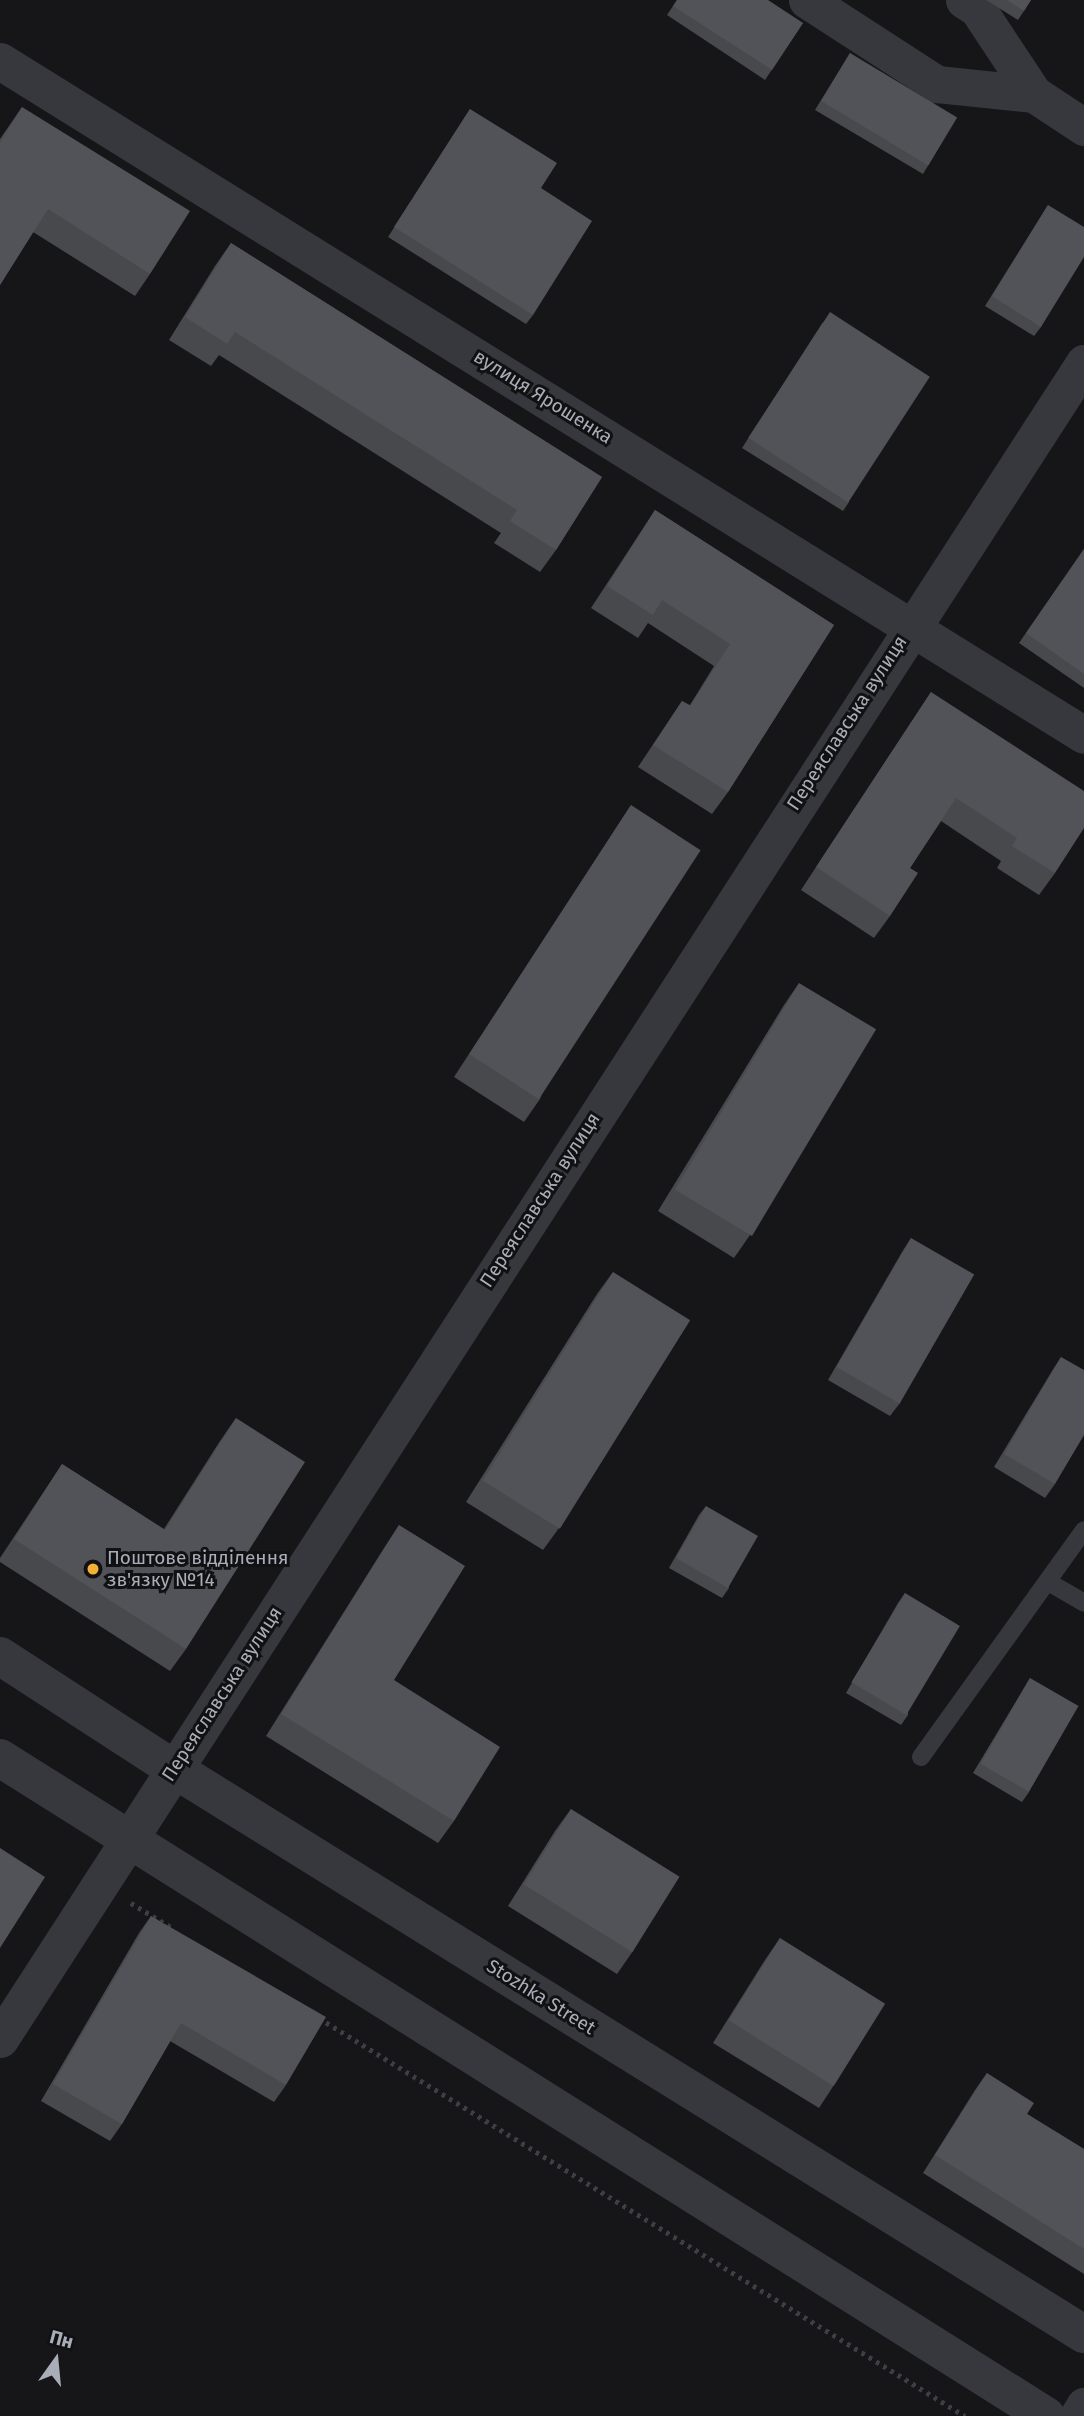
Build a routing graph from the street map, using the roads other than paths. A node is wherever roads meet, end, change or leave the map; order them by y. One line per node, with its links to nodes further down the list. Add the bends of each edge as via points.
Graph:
1 (807, 0): 4 (street, via 937,85)
2 (964, 0): 4 (street, via 976,8)
3 (0, 61): 7 (street, вулиця Ярошенка)
4 (1034, 94): 5 (street)
5 (1084, 127)
6 (1084, 363): 7 (street, Переяславська вулиця)
7 (911, 625): 8 (street, вулиця Ярошенка); 15 (street, Переяславська вулиця)
8 (1084, 735)
9 (1084, 1530): 10 (lane)
10 (1050, 1583): 11 (lane); 13 (lane)
11 (1084, 1603)
12 (0, 1656): 15 (street, Stozhka Street)
13 (921, 1757)
14 (0, 1758): 16 (street)
15 (174, 1769): 16 (street, Переяславська вулиця); 18 (street, Stozhka Street)
16 (128, 1841): 17 (street, Переяславська вулиця); 20 (street)
17 (0, 2039)
18 (1084, 2334)
19 (1084, 2406): 21 (street)
20 (1046, 2416)
21 (1078, 2416)

